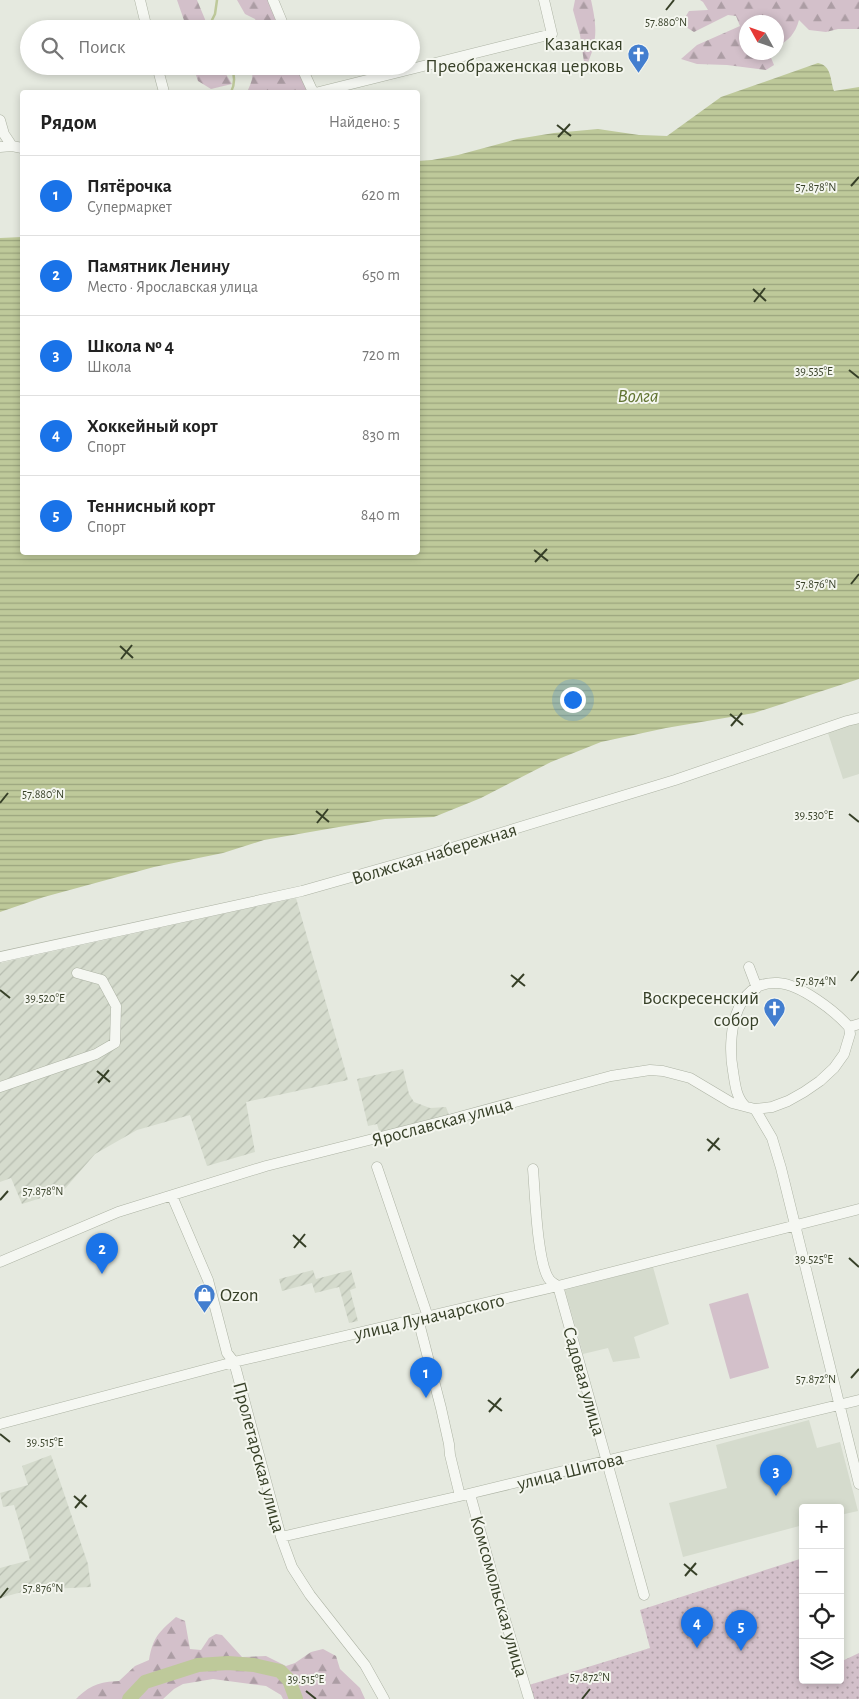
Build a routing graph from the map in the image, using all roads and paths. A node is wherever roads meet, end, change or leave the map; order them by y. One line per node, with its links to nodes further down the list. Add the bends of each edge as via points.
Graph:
1 (140, 0): 4 (street)
2 (274, 0): 5 (street)
3 (544, 0): 6 (street, via 552,34)
4 (145, 20)
5 (282, 20)
6 (420, 66)
7 (159, 75): 10 (street)
8 (306, 75): 11 (street)
9 (385, 75): 12 (street)
10 (163, 90)
11 (315, 90)
12 (324, 90)
13 (1, 126): 15 (street)
14 (0, 147): 15 (street)
15 (17, 147)
16 (859, 718): 17 (street, Волжская набережная, via 675,780 302,891)
17 (0, 957)
18 (749, 967): 20 (street)
19 (76, 973): 22 (street, via 102,980 116,1006 115,1043 96,1054)
20 (757, 988): 21 (street, via 778,983 792,987); 23 (street, via 735,1014 730,1040 738,1095)
21 (854, 1025): 23 (street, via 844,1054 820,1081 772,1106)
22 (0, 1087)
23 (750, 1107): 26 (street, Ярославская улица, via 732,1103 677,1074 663,1070 632,1072 266,1166); 28 (street, via 772,1138)
24 (377, 1167): 31 (street, Комсомольская улица)
25 (533, 1169): 30 (street, Садовая улица, via 540,1246 549,1280)
26 (172, 1196): 29 (street, Ярославская улица, via 118,1212); 32 (street, Пролетарская улица, via 208,1280 227,1353)
27 (859, 1209): 28 (street, улица Луначарского)
28 (794, 1225): 30 (street, улица Луначарского); 34 (street)
29 (0, 1262)
30 (558, 1286): 31 (street, улица Луначарского); 36 (street, Садовая улица)
31 (423, 1318): 32 (street, улица Луначарского); 38 (street, Комсомольская улица, via 450,1455)
32 (234, 1362): 35 (street, улица Луначарского); 39 (street, Пролетарская улица)
33 (859, 1400): 34 (street, улица Шитова)
34 (839, 1405): 36 (street, улица Шитова); 37 (street)
35 (0, 1424)
36 (607, 1461): 38 (street, улица Шитова); 40 (street, Садовая улица)
37 (859, 1484)
38 (465, 1495): 39 (street, улица Шитова); 42 (street, Комсомольская улица)
39 (281, 1537): 41 (street, Пролетарская улица, via 292,1567 310,1596 366,1665)
40 (644, 1595)
41 (384, 1699)
42 (529, 1699)

